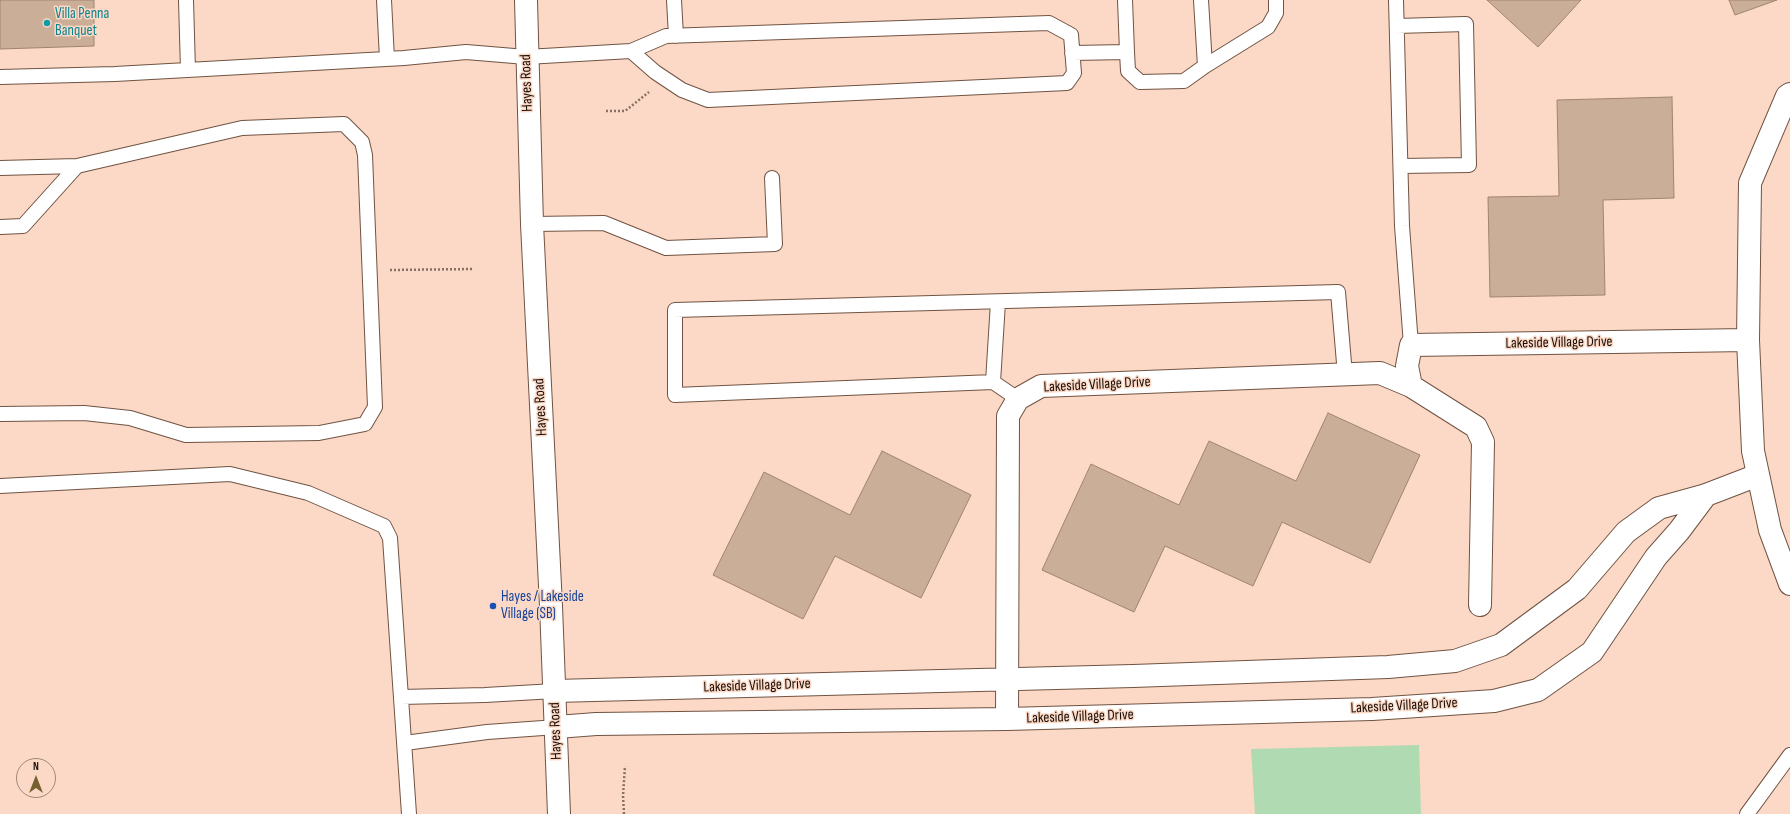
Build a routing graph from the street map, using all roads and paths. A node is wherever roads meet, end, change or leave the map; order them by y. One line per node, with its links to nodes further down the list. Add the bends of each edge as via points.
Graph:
1 (186, 0): 17 (lane)
2 (384, 0): 15 (lane)
3 (526, 0): 14 (street, Hayes Road)
4 (674, 0): 10 (lane)
5 (1125, 0): 12 (lane)
6 (1201, 0): 16 (lane)
7 (1276, 0): 16 (lane, via 1276,13 1268,28)
8 (1396, 0): 9 (lane)
9 (1397, 26): 23 (lane); 23 (lane, via 1466,24 1469,165)
10 (676, 36): 11 (lane, via 666,36); 13 (lane, via 1049,23 1070,35)
11 (631, 51): 14 (lane); 19 (lane)
12 (1127, 52): 13 (lane); 16 (lane, via 1128,71 1140,82 1184,81)
13 (1072, 53): 19 (lane, via 1074,74 1067,83 708,100 682,90)
14 (526, 56): 15 (lane, via 466,52); 26 (street, Hayes Road)
15 (387, 59): 17 (lane)
16 (1205, 66)
17 (188, 70): 18 (lane)
18 (0, 77)
19 (666, 80): 21 (path, via 625,111)
20 (1790, 94): 31 (street, via 1750,183)
21 (606, 111)
22 (77, 166): 24 (lane); 27 (lane, via 23,226); 29 (lane, via 242,128 344,124 362,142 365,155)
23 (1401, 166): 32 (lane, via 1402,226)
24 (0, 168)
25 (772, 178): 26 (lane, via 775,244 666,248 604,223)
26 (532, 224): 44 (street, Hayes Road)
27 (0, 227)
28 (473, 269): 29 (path)
29 (370, 271): 37 (lane, via 375,407 365,424 319,433 186,435 130,418 84,413)
30 (998, 302): 33 (lane, via 1338,292); 34 (lane); 34 (lane, via 675,310 675,395)
31 (1748, 340): 32 (street, Lakeside Village Drive); 38 (street, via 1753,451)
32 (1411, 345): 35 (street, via 1407,366)
33 (1345, 375): 35 (street, Lakeside Village Drive, via 1380,374); 36 (street, Lakeside Village Drive, via 1042,386)
34 (993, 382): 36 (lane)
35 (1411, 386): 42 (street, Lakeside Village Drive, via 1476,427 1483,442)
36 (1018, 398): 43 (street, Lakeside Village Drive, via 1008,416)
37 (0, 414)
38 (1758, 474): 40 (street, Lakeside Village Drive); 41 (street, via 1770,530)
39 (0, 486): 45 (lane, via 230,474 308,493 384,526 390,538)
40 (1706, 495): 43 (street, Lakeside Village Drive, via 1659,508 1626,532 1577,589 1501,645 1455,661 1388,667); 46 (street, Lakeside Village Drive, via 1656,557 1592,652 1538,690 1494,701 1372,709)
41 (1790, 584)
42 (1480, 605)
43 (1007, 678): 44 (street, Lakeside Village Drive); 46 (street, Lakeside Village Drive)
44 (555, 691): 45 (lane); 47 (street, Hayes Road)
45 (401, 697): 48 (lane)
46 (1007, 719): 47 (street, Lakeside Village Drive)
47 (557, 727): 48 (lane, via 487,732); 52 (street, Hayes Road)
48 (404, 743): 51 (lane)
49 (1790, 755): 54 (lane)
50 (625, 766): 53 (path)
51 (409, 814)
52 (559, 814)
53 (624, 814)
54 (1747, 814)

